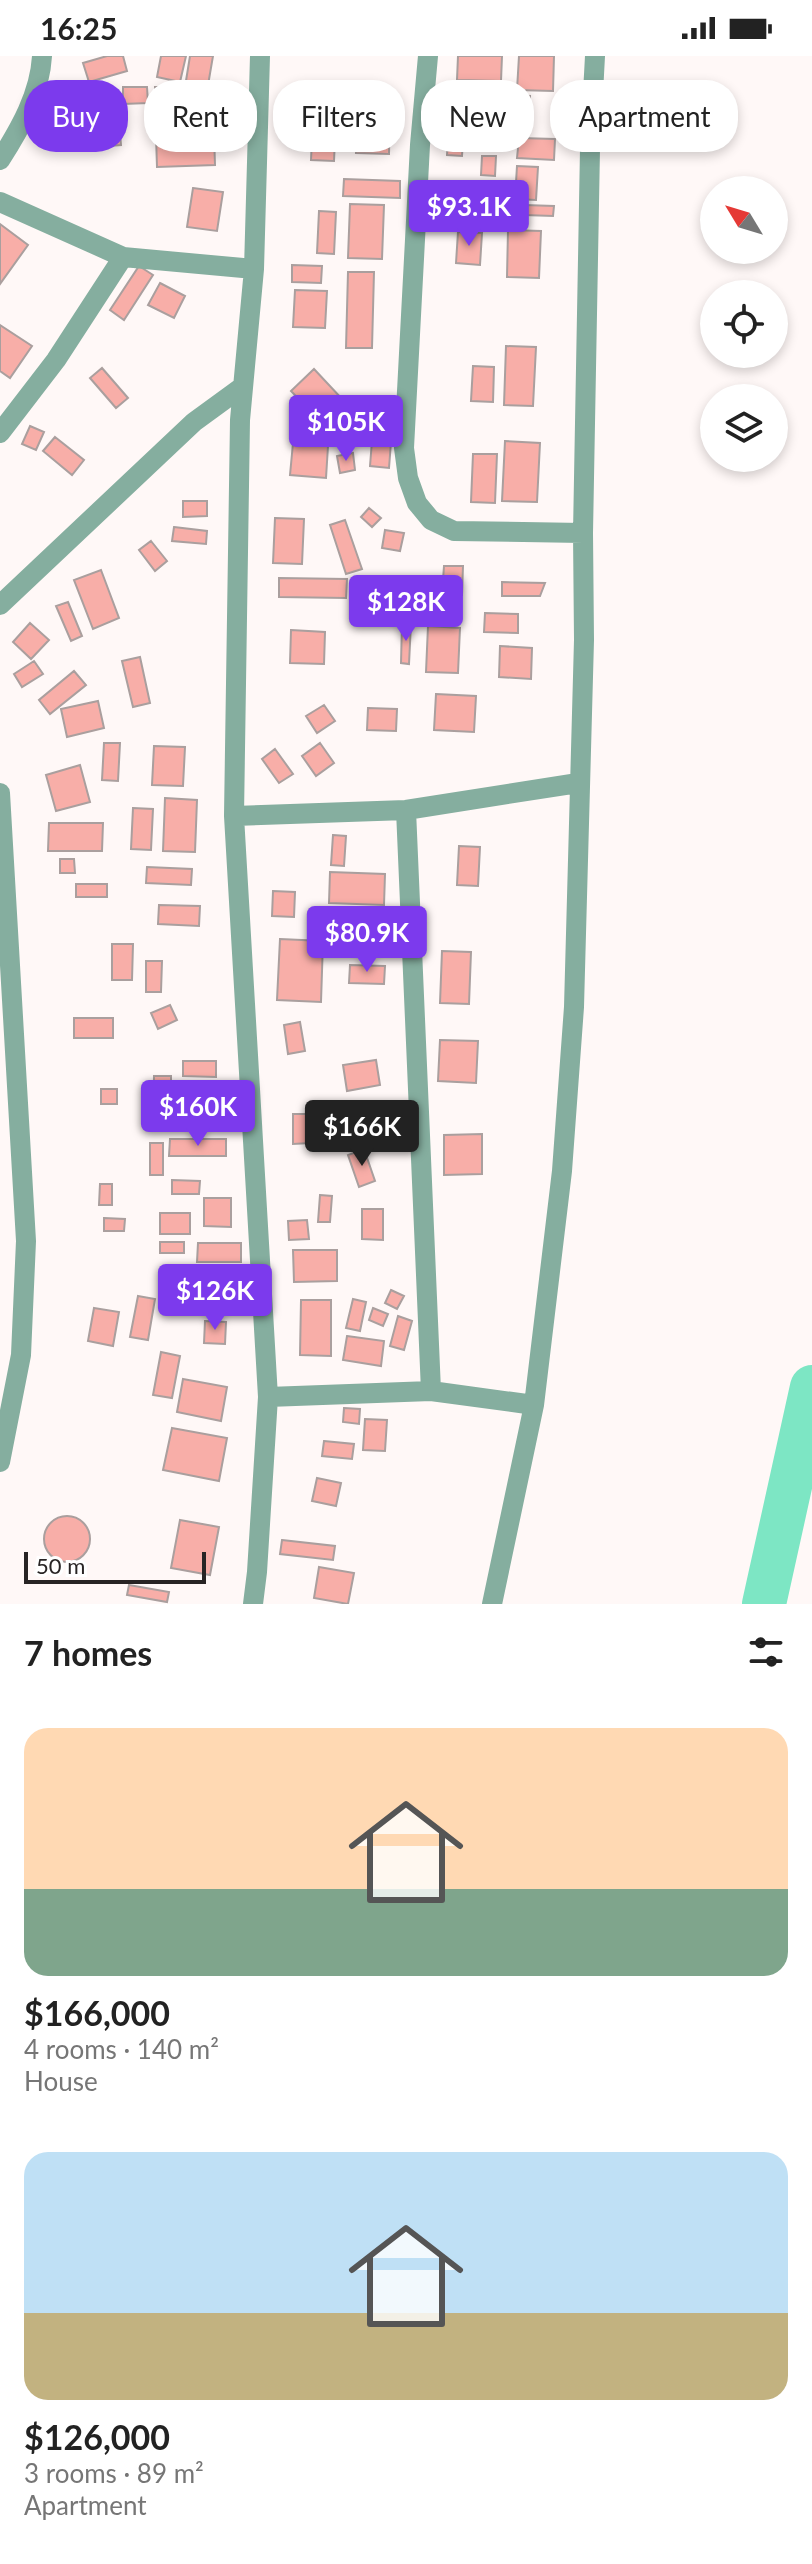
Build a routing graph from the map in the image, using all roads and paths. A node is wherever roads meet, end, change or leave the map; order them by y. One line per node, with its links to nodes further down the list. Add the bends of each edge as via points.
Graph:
1 (42, 56): 5 (street, via 30,105)
2 (260, 56): 8 (street)
3 (428, 56): 11 (street, via 404,448 408,478 417,503 431,520 454,531)
4 (595, 56): 11 (street)
5 (0, 160)
6 (0, 202): 7 (street)
7 (123, 257): 8 (street); 10 (street, via 56,360)
8 (254, 269): 9 (street)
9 (242, 387): 12 (street, via 194,422); 16 (street)
10 (0, 433)
11 (583, 533): 13 (street)
12 (0, 605)
13 (578, 783): 15 (street); 20 (street, via 574,1007 562,1171)
14 (0, 793): 17 (street)
15 (406, 810): 16 (street); 18 (street)
16 (234, 816): 19 (street)
17 (8, 1077): 21 (street, via 25,1269 21,1355)
18 (431, 1391): 19 (street); 20 (street)
19 (268, 1397): 22 (street)
20 (534, 1405): 23 (street)
21 (0, 1462)
22 (253, 1604)
23 (492, 1604)

